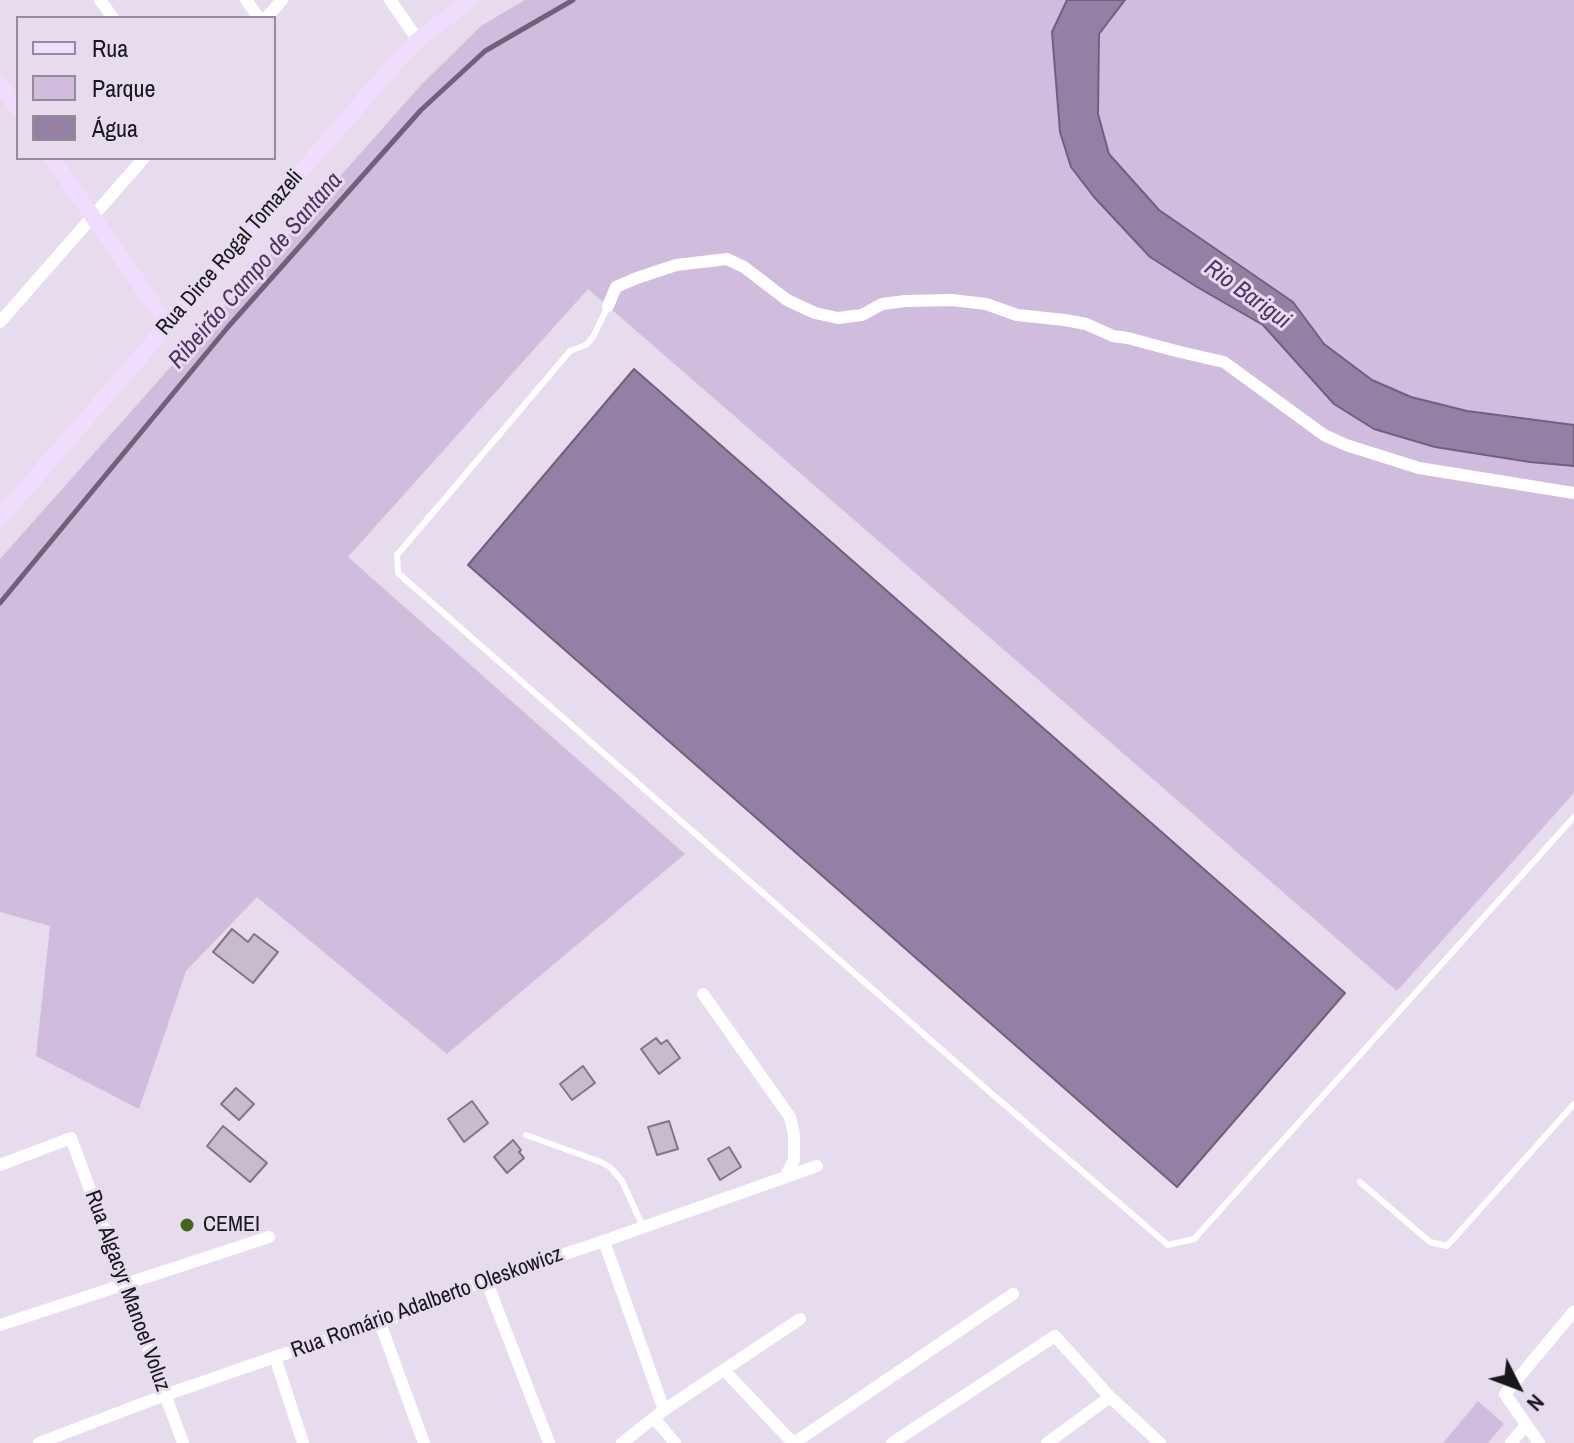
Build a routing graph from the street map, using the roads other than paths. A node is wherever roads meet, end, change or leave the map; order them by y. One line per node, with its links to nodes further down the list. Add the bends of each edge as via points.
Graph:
1 (282, 0): 4 (street)
2 (390, 0): 5 (street)
3 (470, 0): 5 (street, Rua Dirce Rogal Tomazeli)
4 (268, 16)
5 (418, 40): 13 (street, Rua Dirce Rogal Tomazeli)
6 (0, 84): 7 (street)
7 (16, 106)
8 (53, 160): 10 (street)
9 (142, 160): 10 (street)
10 (92, 217): 12 (street); 13 (street)
11 (608, 306): 14 (street, via 616,287 637,278 676,265 727,259 787,300 838,318 905,301 986,304 1017,315 1086,324 1113,336 1224,362 1324,435 1404,464); 16 (lane, via 593,337 570,351 397,555 398,573 1168,1245 1194,1239)
12 (1, 318)
13 (168, 325): 15 (street, Rua Dirce Rogal Tomazeli)
14 (1574, 493)
15 (0, 518)
16 (1574, 817)
17 (703, 994): 22 (street, via 790,1117 794,1160)
18 (1574, 1104): 23 (lane, via 1447,1246 1430,1242)
19 (526, 1135): 24 (lane, via 610,1167)
20 (0, 1165): 28 (street, Rua Algacyr Manoel Voluz, via 71,1138)
21 (817, 1166): 22 (street, Rua Romário Adalberto Oleskowicz)
22 (785, 1177): 24 (street, Rua Romário Adalberto Oleskowicz)
23 (1360, 1182)
24 (643, 1227): 26 (street, Rua Romário Adalberto Oleskowicz)
25 (269, 1237): 28 (street)
26 (604, 1241): 27 (street, Rua Romário Adalberto Oleskowicz); 38 (street)
27 (486, 1280): 32 (street, Rua Romário Adalberto Oleskowicz); 45 (street)
28 (126, 1284): 33 (street); 36 (street, Rua Algacyr Manoel Voluz)
29 (1013, 1294): 48 (street)
30 (1574, 1311): 39 (street, via 1505,1394)
31 (800, 1319): 35 (street)
32 (380, 1323): 34 (street, Rua Romário Adalberto Oleskowicz); 44 (street)
33 (0, 1325)
34 (275, 1357): 36 (street, Rua Romário Adalberto Oleskowicz); 43 (street)
35 (724, 1370): 38 (street); 48 (street)
36 (165, 1395): 40 (street, Rua Romário Adalberto Oleskowicz); 42 (street, Rua Algacyr Manoel Voluz)
37 (1110, 1397): 49 (street, via 1055,1336); 50 (street); 51 (street)
38 (659, 1414): 46 (street); 47 (street)
39 (1526, 1425): 52 (street); 53 (street)
40 (64, 1438): 41 (street, Rua Romário Adalberto Oleskowicz)
41 (39, 1443)
42 (183, 1443)
43 (303, 1443)
44 (424, 1443)
45 (549, 1443)
46 (622, 1443)
47 (675, 1443)
48 (794, 1443)
49 (892, 1443)
50 (1047, 1443)
51 (1160, 1443)
52 (1511, 1443)
53 (1539, 1443)

